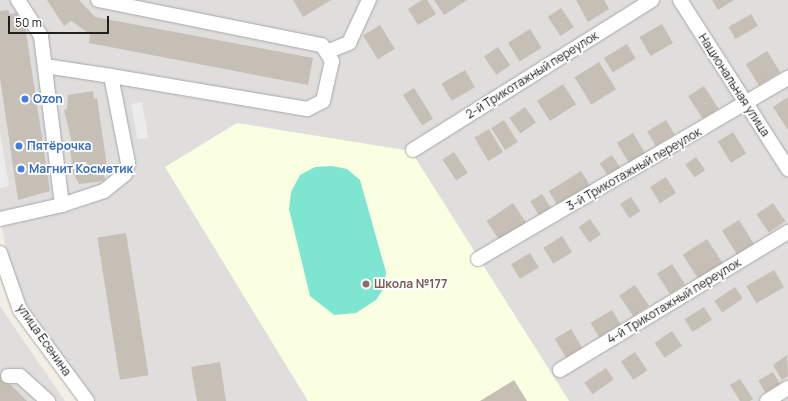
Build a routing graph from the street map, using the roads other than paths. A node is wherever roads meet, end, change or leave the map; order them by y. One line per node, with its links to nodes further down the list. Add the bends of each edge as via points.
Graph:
1 (18, 0): 7 (street, via 40,30)
2 (98, 0): 6 (street, via 322,44)
3 (369, 0): 6 (street, via 349,43)
4 (652, 0): 11 (street, 2-й Трикотажный переулок)
5 (680, 0): 10 (street, Национальная улица)
6 (329, 52): 8 (street, via 332,61 323,101 307,108)
7 (45, 66): 8 (street); 13 (street)
8 (111, 76): 13 (street, via 128,169 104,191)
9 (788, 78): 10 (street, 3-й Трикотажный переулок)
10 (746, 104): 12 (street, Национальная улица); 17 (street, 3-й Трикотажный переулок)
11 (413, 150)
12 (788, 169)
13 (62, 205): 14 (street)
14 (0, 218)
15 (788, 232): 18 (street, 4-й Трикотажный переулок)
16 (0, 257): 22 (street, улица Есенина, via 20,310)
17 (478, 259)
18 (560, 370)
19 (8, 376): 21 (street, via 20,376)
20 (788, 388): 23 (street)
21 (48, 401)
22 (87, 401)
23 (767, 401)

